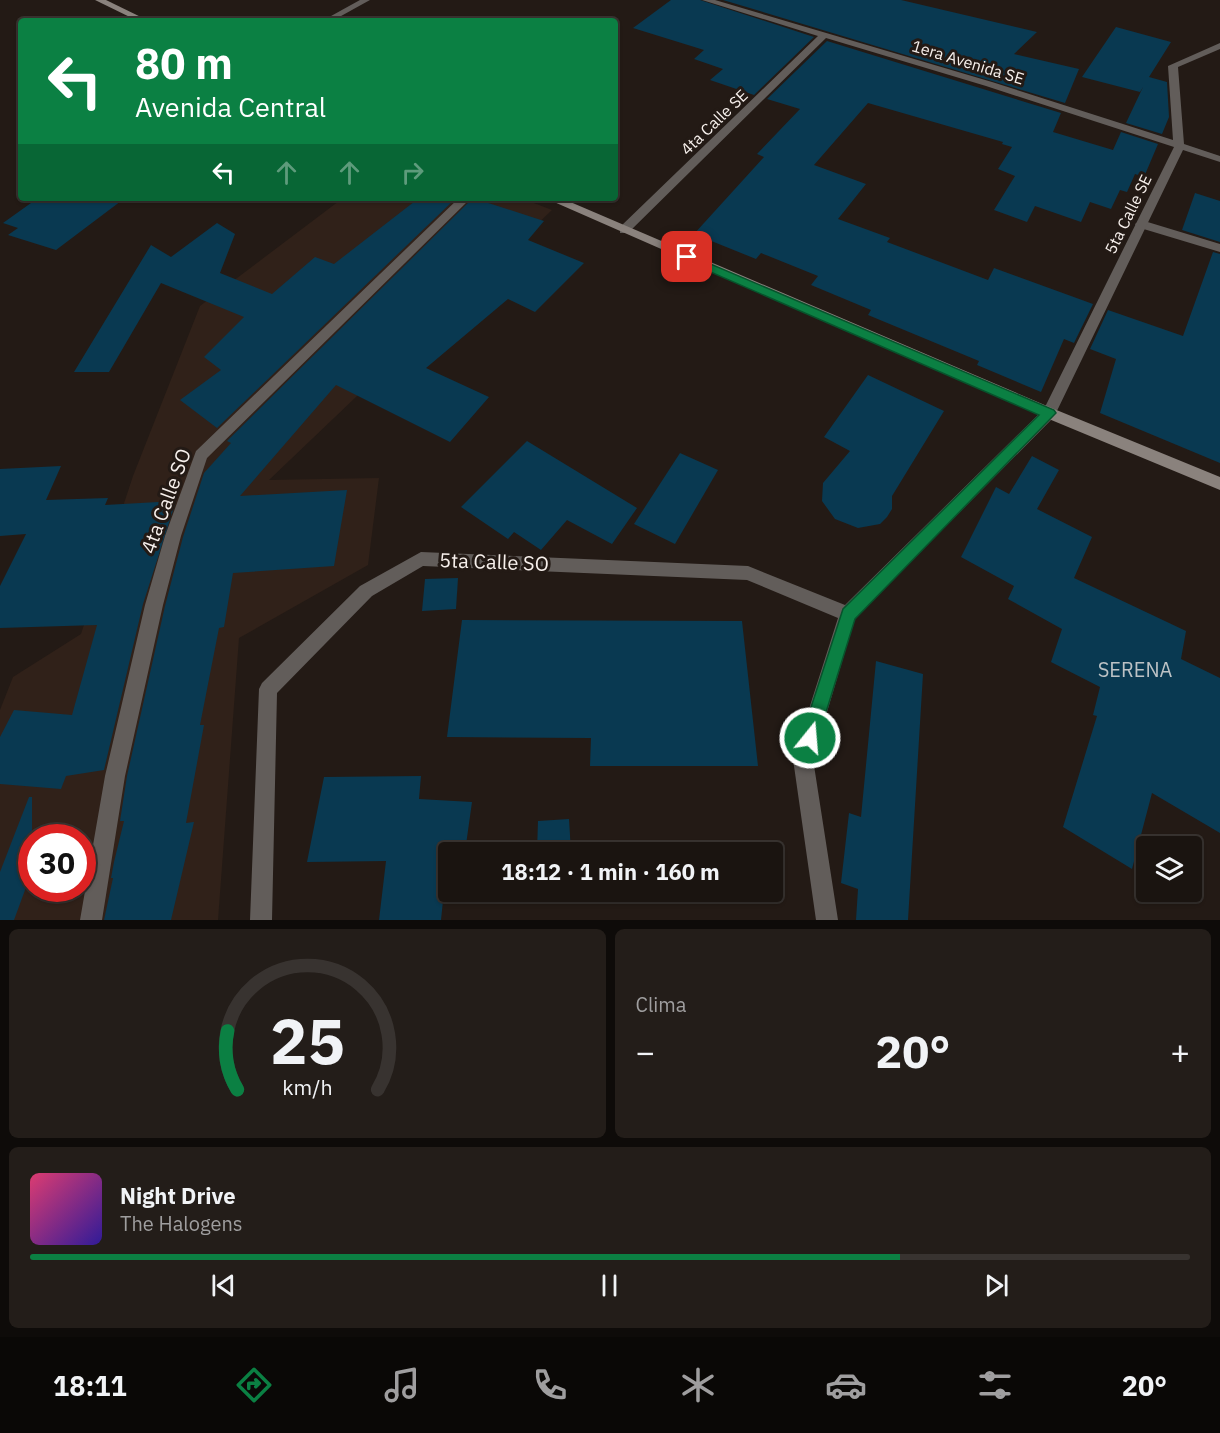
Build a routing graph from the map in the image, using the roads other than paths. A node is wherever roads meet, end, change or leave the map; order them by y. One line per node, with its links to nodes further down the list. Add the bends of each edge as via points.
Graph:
1 (99, 0): 4 (street)
2 (366, 0): 5 (street)
3 (706, 0): 6 (street, 1era Avenida SE)
4 (138, 18)
5 (332, 18)
6 (825, 34): 8 (street, 1era Avenida SE); 13 (street, 4ta Calle SE)
7 (1220, 46): 8 (street, via 1173,66)
8 (1179, 147): 9 (street, 1era Avenida SE); 12 (street, 5ta Calle SE)
9 (1220, 159)
10 (462, 201): 18 (street, 4ta Calle SO, via 201,455 154,605 115,776)
11 (558, 201): 13 (street)
12 (1141, 224): 14 (street); 15 (street, 5ta Calle SE)
13 (624, 230): 15 (street)
14 (1220, 248)
15 (1049, 413): 16 (street); 17 (street)
16 (1220, 484)
17 (848, 614): 19 (street, 5ta Calle SO, via 748,573 422,559 366,591 268,689); 20 (street, via 803,759)
18 (91, 920)
19 (261, 920)
20 (827, 920)

